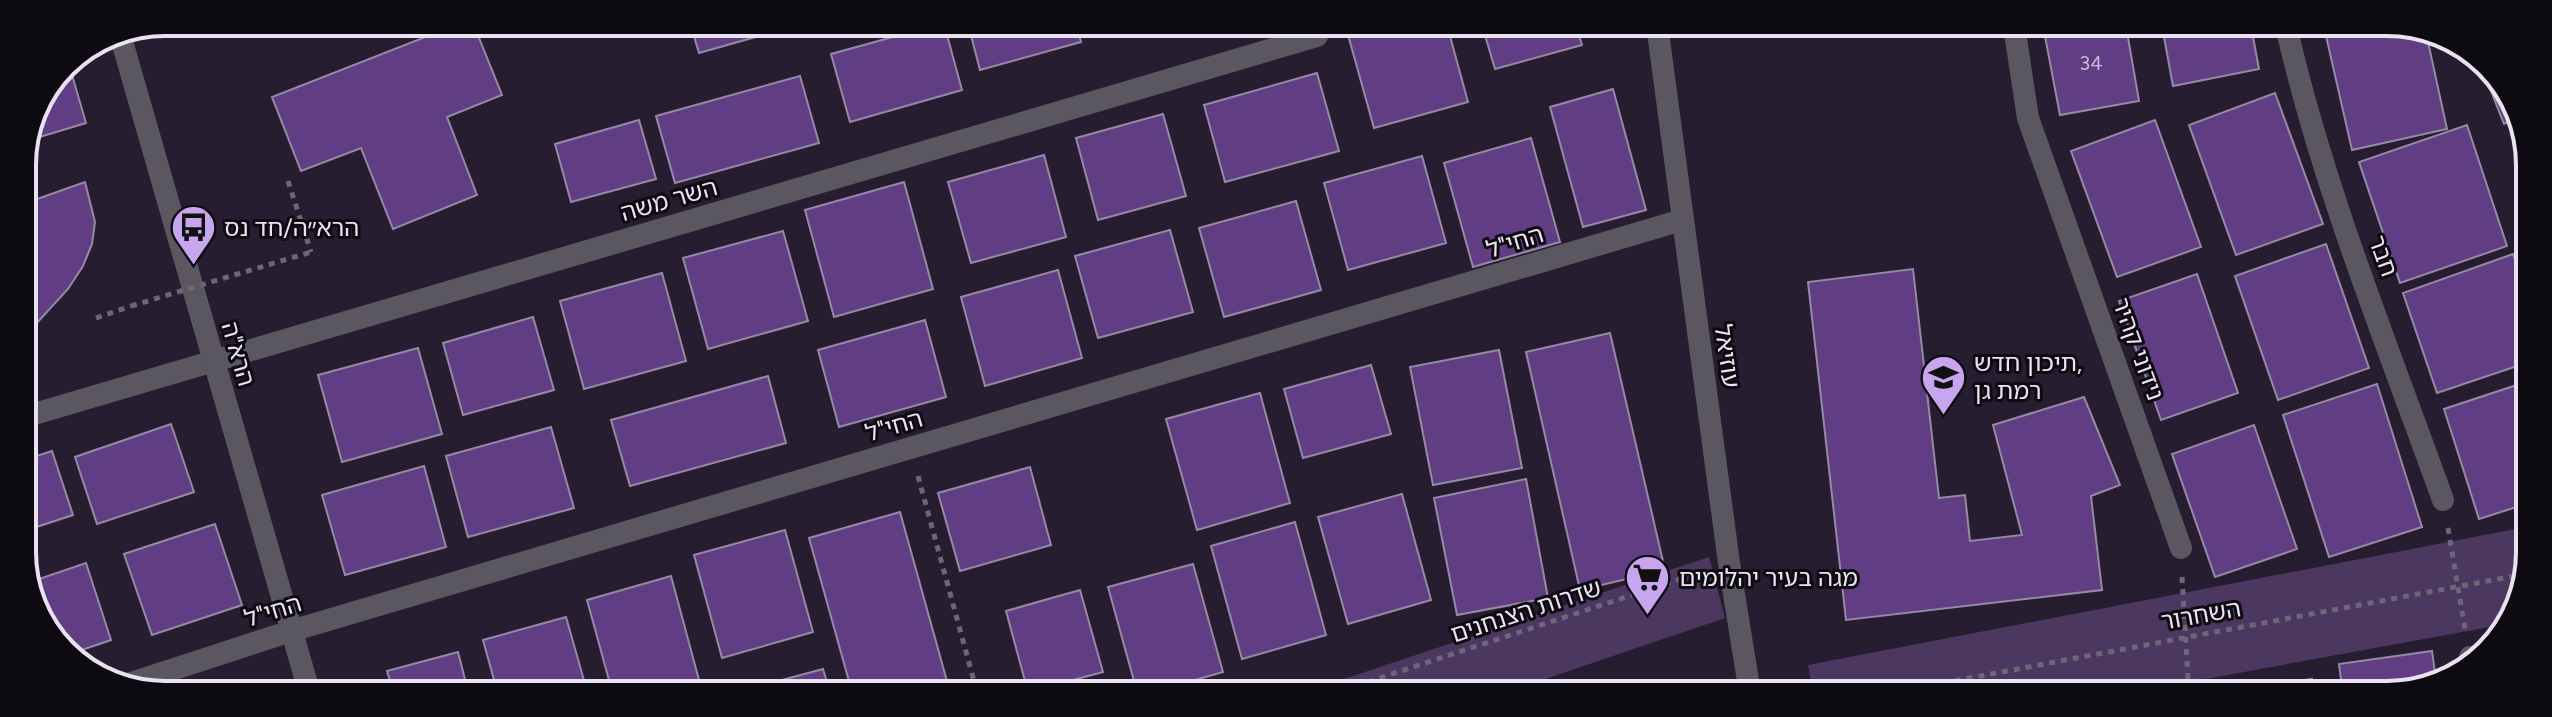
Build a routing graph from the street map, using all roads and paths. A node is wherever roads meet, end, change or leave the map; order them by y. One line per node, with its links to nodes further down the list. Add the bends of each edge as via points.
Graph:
1 (1317, 36): 9 (street, השר משה)
2 (1658, 36): 7 (street, עוזיאל)
3 (2016, 36): 13 (street, נידוני קהיר, via 2028,118)
4 (2288, 36): 12 (street, חבר, via 2339,208)
5 (123, 44): 9 (street, הרא"ה)
6 (288, 181): 8 (path, bridge, via 311,252)
7 (1682, 220): 11 (street, החי"ל); 14 (street, עוזיאל)
8 (96, 318)
9 (213, 362): 10 (street, השר משה); 17 (street, הרא"ה)
10 (36, 414)
11 (911, 448): 17 (street, החי"ל); 22 (path)
12 (2443, 500): 16 (path)
13 (2181, 548): 18 (path)
14 (1729, 563): 23 (path, שדרות הצנחנים); 24 (street, עוזיאל)
15 (2514, 576): 16 (path, השחרור)
16 (2458, 588): 18 (path, השחרור); 19 (path)
17 (291, 631): 20 (street, החי"ל); 21 (street, הרא"ה)
18 (2185, 636): 25 (path, השחרור); 26 (path)
19 (2468, 652)
20 (143, 679)
21 (306, 681)
22 (974, 681)
23 (1370, 681)
24 (1748, 681)
25 (1951, 681)
26 (2188, 681)

